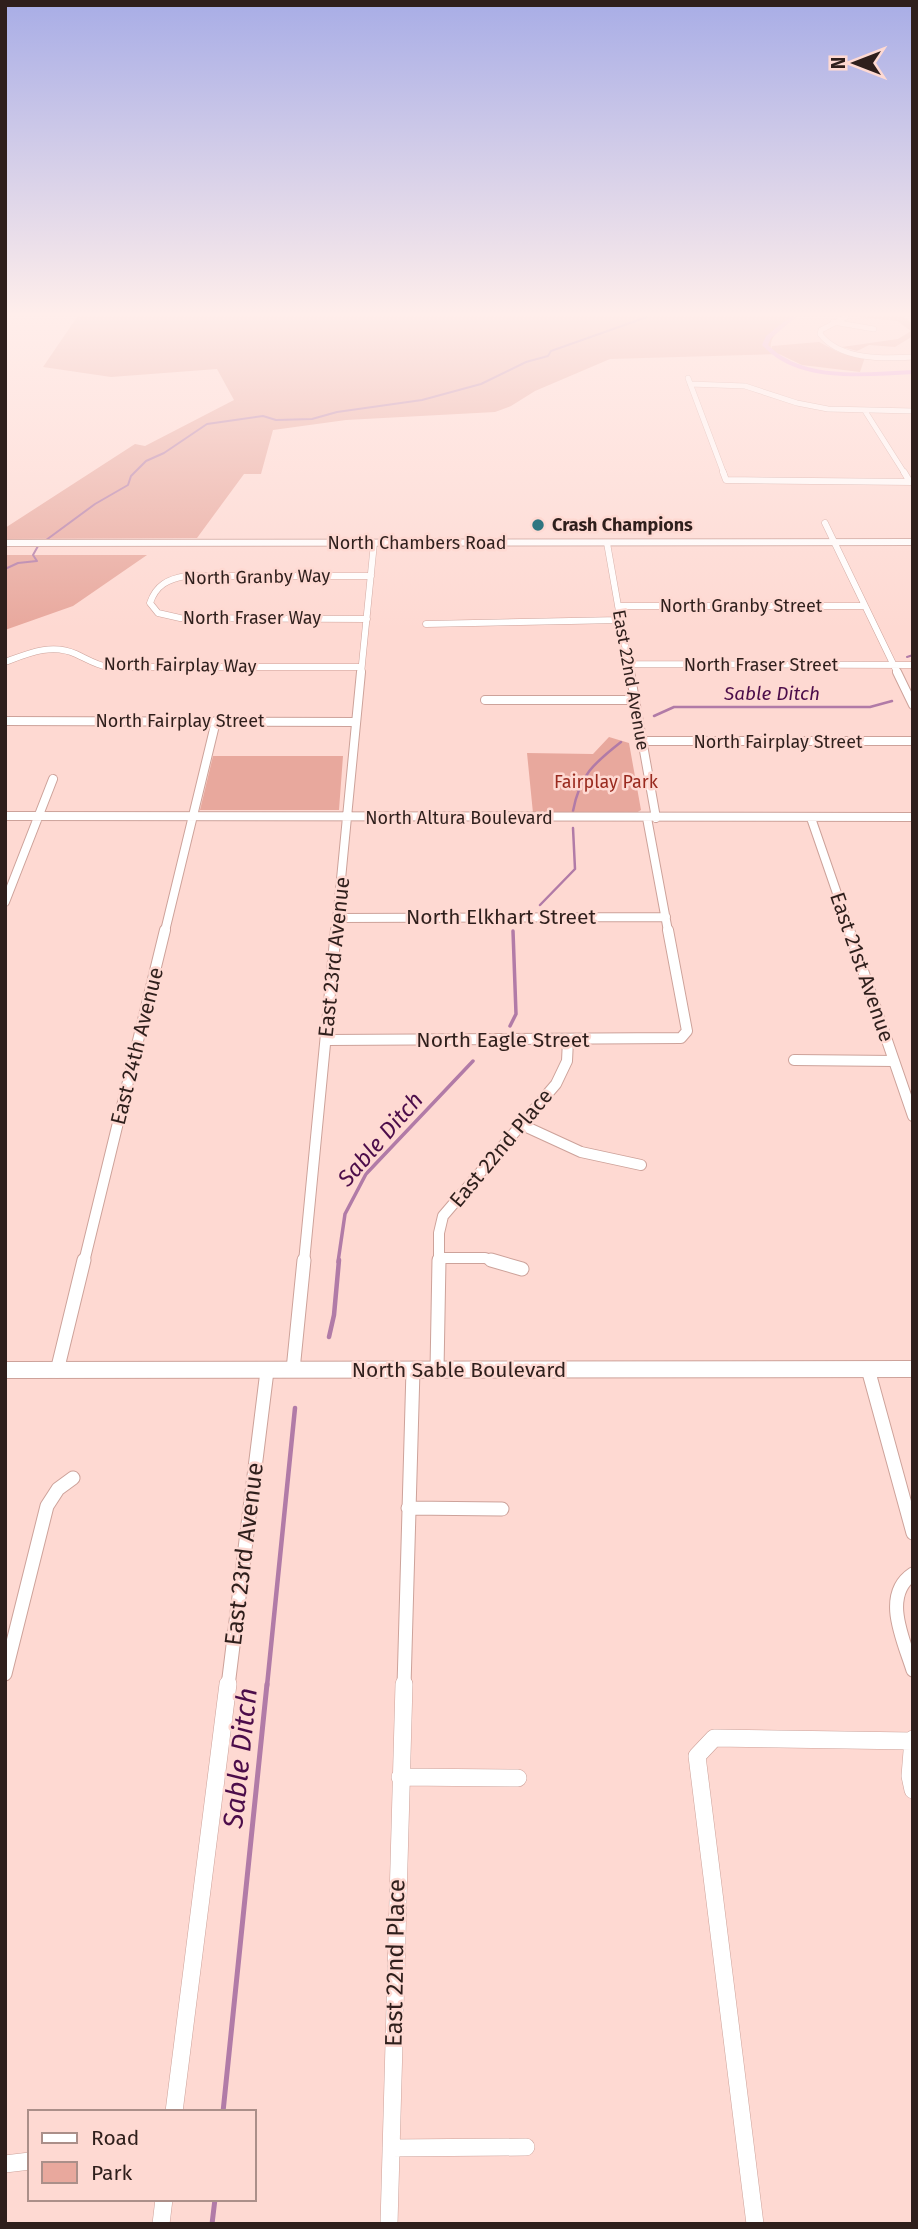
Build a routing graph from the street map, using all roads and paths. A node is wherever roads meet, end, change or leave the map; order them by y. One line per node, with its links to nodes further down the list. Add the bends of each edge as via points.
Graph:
1 (704, 421): 3 (street, via 726,480)
2 (871, 421): 3 (street)
3 (911, 482)
4 (825, 523): 9 (street)
5 (913, 542): 9 (main road, North Chambers Road)
6 (5, 543): 7 (main road, North Chambers Road)
7 (373, 547): 8 (main road, North Chambers Road); 10 (main road, North Chambers Road); 12 (street, East 23rd Avenue)
8 (607, 547): 9 (main road, North Chambers Road); 14 (street, East 22nd Avenue)
9 (837, 547): 11 (main road, North Chambers Road); 15 (street)
10 (5, 551)
11 (913, 551)
12 (371, 576): 13 (street, North Granby Way, via 186,576 161,584); 16 (street, East 23rd Avenue)
13 (152, 596): 16 (street, North Fraser Way, via 153,609 174,618)
14 (618, 606): 15 (street, North Granby Street); 17 (street, East 22nd Avenue)
15 (865, 606): 22 (street)
16 (367, 619): 23 (street, East 23rd Avenue)
17 (620, 620): 18 (street); 20 (street, East 22nd Avenue)
18 (426, 624)
19 (5, 662): 23 (street, North Fairplay Way, via 53,646 108,667)
20 (628, 664): 22 (street, North Fraser Street); 25 (street, East 22nd Avenue)
21 (913, 665): 22 (street, North Fraser Street)
22 (894, 666): 26 (street)
23 (361, 667): 29 (street, East 23rd Avenue)
24 (485, 700): 25 (street)
25 (634, 700): 30 (street, East 22nd Avenue)
26 (913, 705)
27 (5, 721): 28 (street, North Fairplay Street)
28 (216, 721): 29 (street, North Fairplay Street); 34 (street, East 24th Avenue)
29 (356, 722): 37 (street, East 23rd Avenue)
30 (642, 741): 31 (street, North Fairplay Street); 38 (street, East 22nd Avenue)
31 (913, 741)
32 (53, 779): 35 (street)
33 (5, 816): 35 (street, North Altura Boulevard)
34 (193, 816): 35 (street, North Altura Boulevard); 37 (street, North Altura Boulevard); 59 (street, East 24th Avenue)
35 (40, 817): 40 (street)
36 (913, 817): 39 (street, North Altura Boulevard)
37 (348, 818): 38 (street, North Altura Boulevard); 42 (street, East 23rd Avenue)
38 (651, 818): 39 (street, North Altura Boulevard); 41 (street, East 22nd Avenue)
39 (811, 818): 47 (street, East 21st Avenue)
40 (5, 902)
41 (666, 917): 42 (street, North Elkhart Street); 43 (street, East 22nd Avenue, via 687,1031)
42 (337, 918): 44 (street, East 23rd Avenue)
43 (681, 1038): 45 (street, North Eagle Street)
44 (326, 1040): 45 (street, North Eagle Street); 56 (street, East 23rd Avenue)
45 (568, 1040): 49 (street, East 22nd Place, via 563,1072)
46 (794, 1060): 47 (street)
47 (894, 1061): 48 (street, East 21st Avenue)
48 (913, 1116)
49 (520, 1124): 50 (street, via 581,1152); 51 (street, East 22nd Place, via 443,1216)
50 (641, 1165)
51 (439, 1258): 52 (street, via 485,1258); 58 (street, East 22nd Place)
52 (522, 1269)
53 (868, 1369): 54 (main road, North Sable Boulevard); 58 (main road, North Sable Boulevard); 64 (street)
54 (913, 1369)
55 (5, 1370): 59 (main road, North Sable Boulevard)
56 (293, 1370): 57 (main road, North Sable Boulevard); 60 (main road, North Sable Boulevard)
57 (413, 1370): 58 (main road, North Sable Boulevard); 62 (street, East 22nd Place)
58 (437, 1370)
59 (57, 1371): 60 (main road, North Sable Boulevard)
60 (267, 1371): 72 (street, East 23rd Avenue)
61 (73, 1478): 67 (street, via 58,1489 47,1506)
62 (408, 1508): 63 (street); 69 (street, East 22nd Place)
63 (502, 1509)
64 (913, 1533)
65 (913, 1574): 66 (street, via 897,1591 896,1603)
66 (913, 1670)
67 (5, 1674)
68 (912, 1740): 71 (street); 80 (street, via 714,1738 697,1756)
69 (400, 1777): 70 (street); 74 (street, East 22nd Place)
70 (518, 1778)
71 (913, 1790)
72 (174, 2110)
73 (526, 2147): 74 (street)
74 (391, 2148): 79 (street, East 22nd Place)
75 (28, 2161): 76 (street)
76 (5, 2164)
77 (163, 2201): 78 (street)
78 (160, 2224)
79 (389, 2224)
80 (755, 2224)

